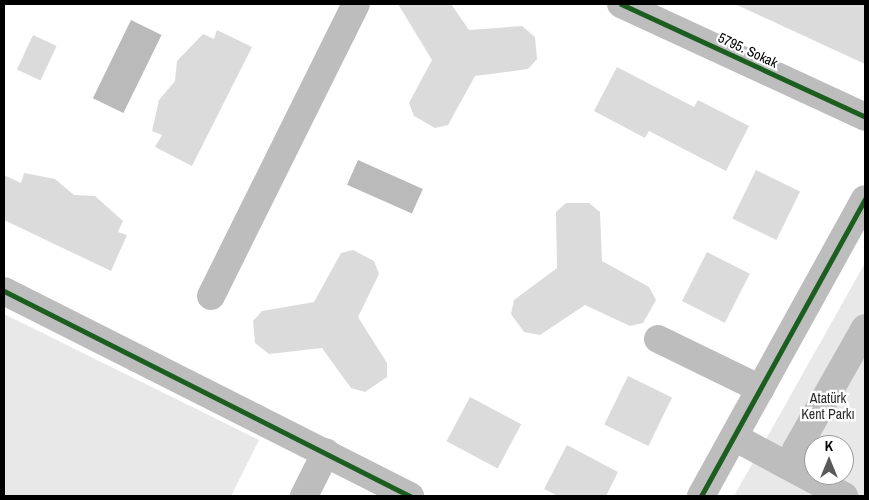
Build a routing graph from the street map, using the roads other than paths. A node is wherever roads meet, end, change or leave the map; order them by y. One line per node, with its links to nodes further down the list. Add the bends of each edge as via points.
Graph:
1 (356, 4): 6 (street)
2 (622, 4): 3 (street, 5795. Sokak)
3 (865, 117)
4 (865, 199): 9 (street)
5 (4, 291): 11 (street)
6 (211, 296)
7 (865, 328): 12 (street, via 796,450)
8 (658, 339): 9 (street)
9 (761, 389): 10 (street)
10 (734, 437): 12 (street); 15 (street)
11 (326, 452): 13 (street); 14 (street)
12 (797, 468): 16 (street)
13 (304, 496)
14 (410, 496)
15 (702, 496)
16 (844, 496)

